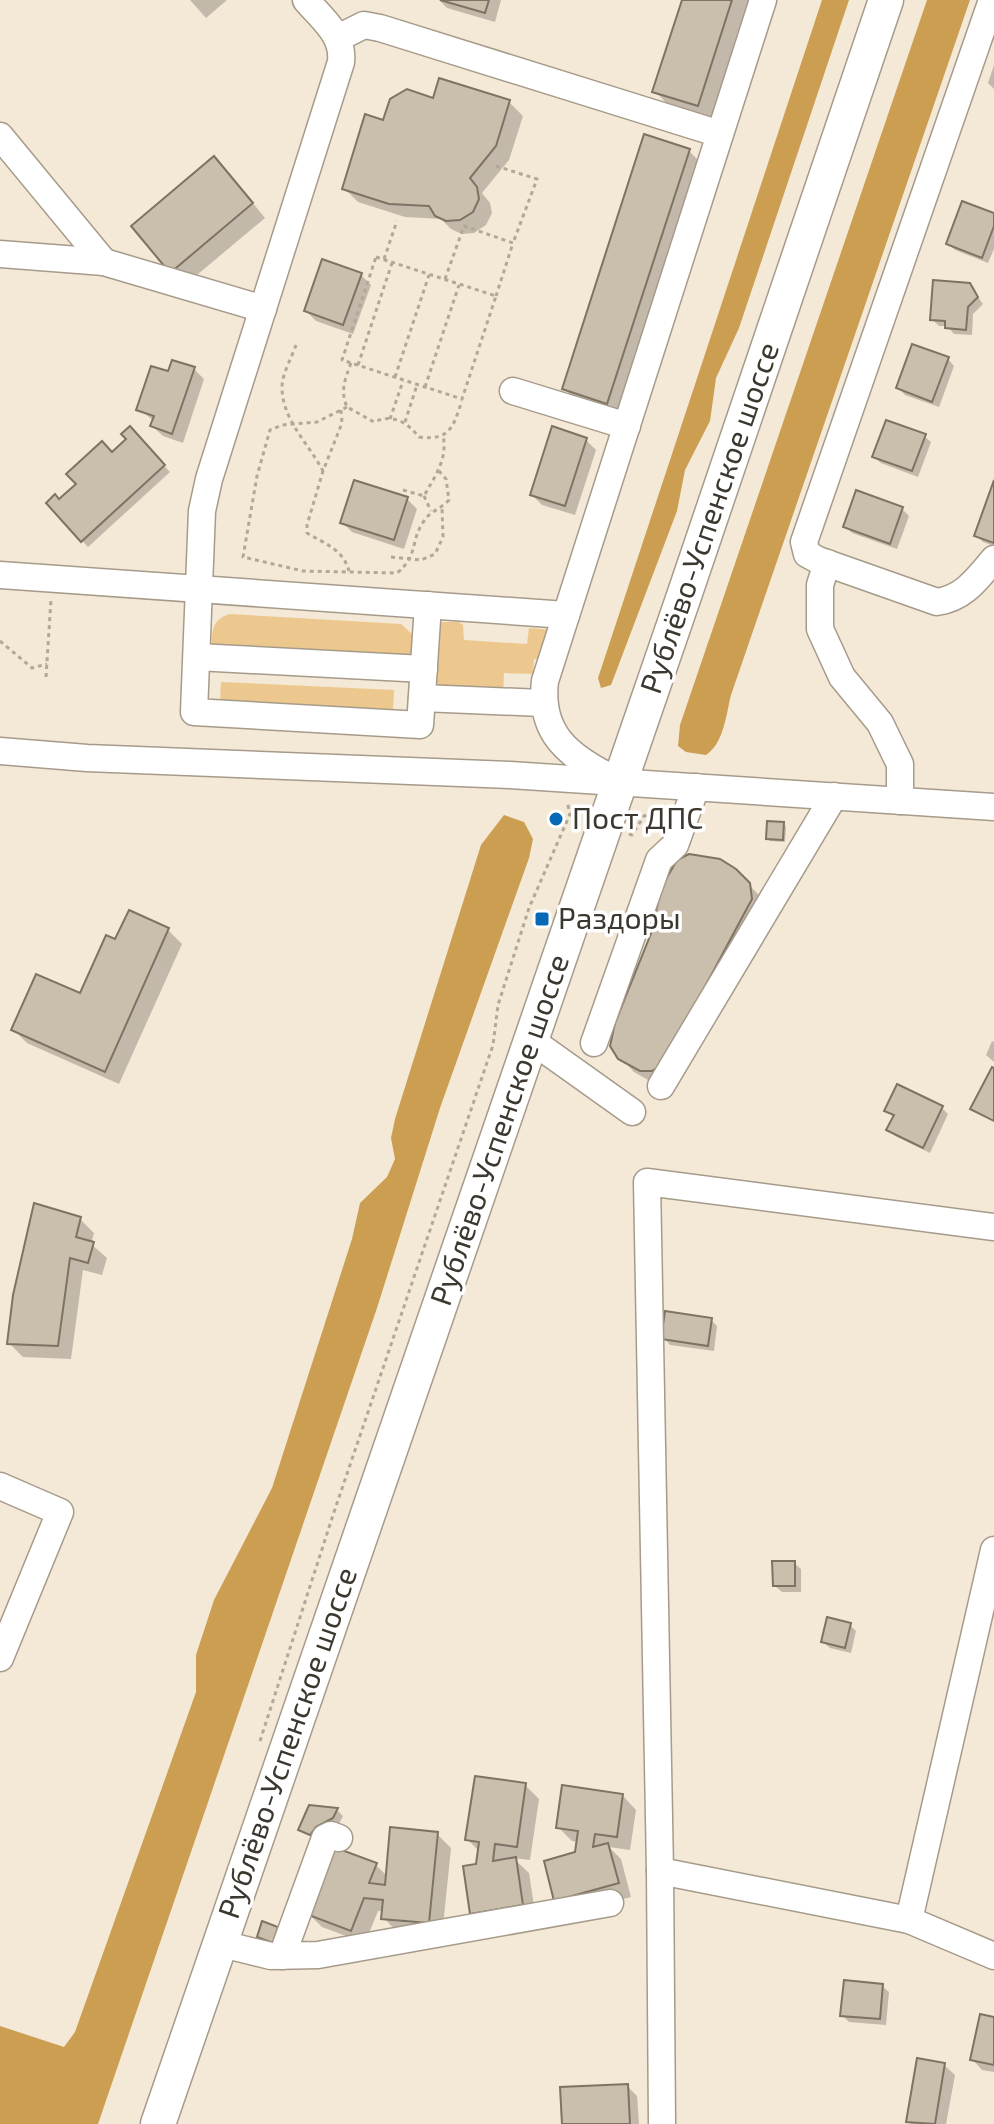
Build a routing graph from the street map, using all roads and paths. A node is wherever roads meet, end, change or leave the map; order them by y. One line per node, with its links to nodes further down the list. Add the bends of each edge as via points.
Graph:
1 (306, 0): 5 (street)
2 (763, 0): 6 (street)
3 (886, 0): 61 (main road, Рублёво-Успенское шоссе)
4 (992, 0): 45 (street, via 804,542 807,554)
5 (338, 38): 6 (street, via 364,25 380,28); 19 (street, via 341,62)
6 (720, 134): 34 (street)
7 (0, 136): 13 (street)
8 (496, 166): 10 (path, via 537,179)
9 (397, 221): 12 (path)
10 (513, 243): 16 (path, via 464,226); 18 (path)
11 (0, 254): 13 (street)
12 (384, 259): 14 (path); 21 (path, via 376,257 342,360)
13 (104, 262): 19 (street)
14 (392, 262): 15 (path); 22 (path)
15 (429, 274): 16 (path); 23 (path)
16 (445, 279): 17 (path)
17 (459, 284): 18 (path); 26 (path)
18 (496, 296): 28 (path)
19 (263, 309): 49 (street, via 209,479 202,511)
20 (296, 345): 33 (path, via 282,386)
21 (351, 363): 22 (path); 29 (path, via 343,387)
22 (358, 365): 23 (path)
23 (395, 377): 24 (path)
24 (403, 380): 25 (path); 31 (path)
25 (417, 385): 26 (path); 32 (path)
26 (425, 387): 28 (path)
27 (513, 391): 34 (street)
28 (462, 399): 35 (path, via 452,428)
29 (347, 407): 30 (path); 31 (path, via 374,422)
30 (341, 410): 33 (path, via 317,422); 36 (path, via 342,423)
31 (390, 419): 32 (path)
32 (405, 422): 35 (path, via 419,437)
33 (292, 424): 36 (path); 46 (path, via 270,430 243,557 303,571)
34 (627, 426): 51 (street)
35 (443, 435): 37 (path, via 446,449)
36 (323, 471): 46 (path, via 307,533 336,549)
37 (439, 471): 39 (path); 40 (path, via 450,490)
38 (403, 490): 39 (path)
39 (424, 496): 41 (path)
40 (442, 507): 41 (path); 43 (path, via 443,537 435,554)
41 (431, 512): 43 (path, via 421,523)
42 (391, 557): 43 (path)
43 (411, 559): 46 (path, via 397,573)
44 (994, 559): 45 (street, via 968,589 937,602)
45 (827, 563): 64 (street, via 820,585 820,629 842,677 880,723 900,764)
46 (350, 571)
47 (0, 575): 48 (street)
48 (52, 579): 49 (street); 54 (path)
49 (199, 590): 50 (street); 53 (street)
50 (428, 605): 51 (street); 55 (street)
51 (566, 615): 58 (street)
52 (0, 641): 54 (path, via 32,668)
53 (197, 657): 55 (street); 57 (street, via 194,712 420,725)
54 (47, 664): 56 (path)
55 (424, 669): 57 (street)
56 (46, 677)
57 (422, 698): 58 (street)
58 (542, 703): 61 (street, via 549,725 567,750)
59 (0, 751): 60 (street)
60 (562, 778): 61 (street); 67 (path)
61 (620, 782): 62 (street); 70 (main road, Рублёво-Успенское шоссе)
62 (696, 787): 63 (street); 71 (street, via 675,845 659,860)
63 (834, 796): 64 (street); 72 (street)
64 (900, 801): 66 (street)
65 (657, 806): 69 (path, via 632,835)
66 (994, 807)
67 (570, 814): 68 (path); 78 (path, via 529,908 498,1005 493,1045)
68 (579, 816)
69 (626, 833)
70 (531, 1040): 73 (street); 83 (main road, Рублёво-Успенское шоссе)
71 (594, 1043)
72 (661, 1086)
73 (632, 1112)
74 (994, 1227): 80 (street, via 647,1182)
75 (0, 1486): 77 (street, via 60,1512)
76 (994, 1550): 82 (street)
77 (0, 1658)
78 (257, 1750)
79 (339, 1838): 84 (street, via 325,1838)
80 (660, 1871): 82 (street); 87 (street)
81 (610, 1903): 84 (street, via 318,1955)
82 (909, 1920): 85 (street)
83 (218, 1943): 84 (street); 86 (main road, Рублёво-Успенское шоссе)
84 (282, 1956)
85 (994, 1956)
86 (158, 2124)
87 (662, 2124)

